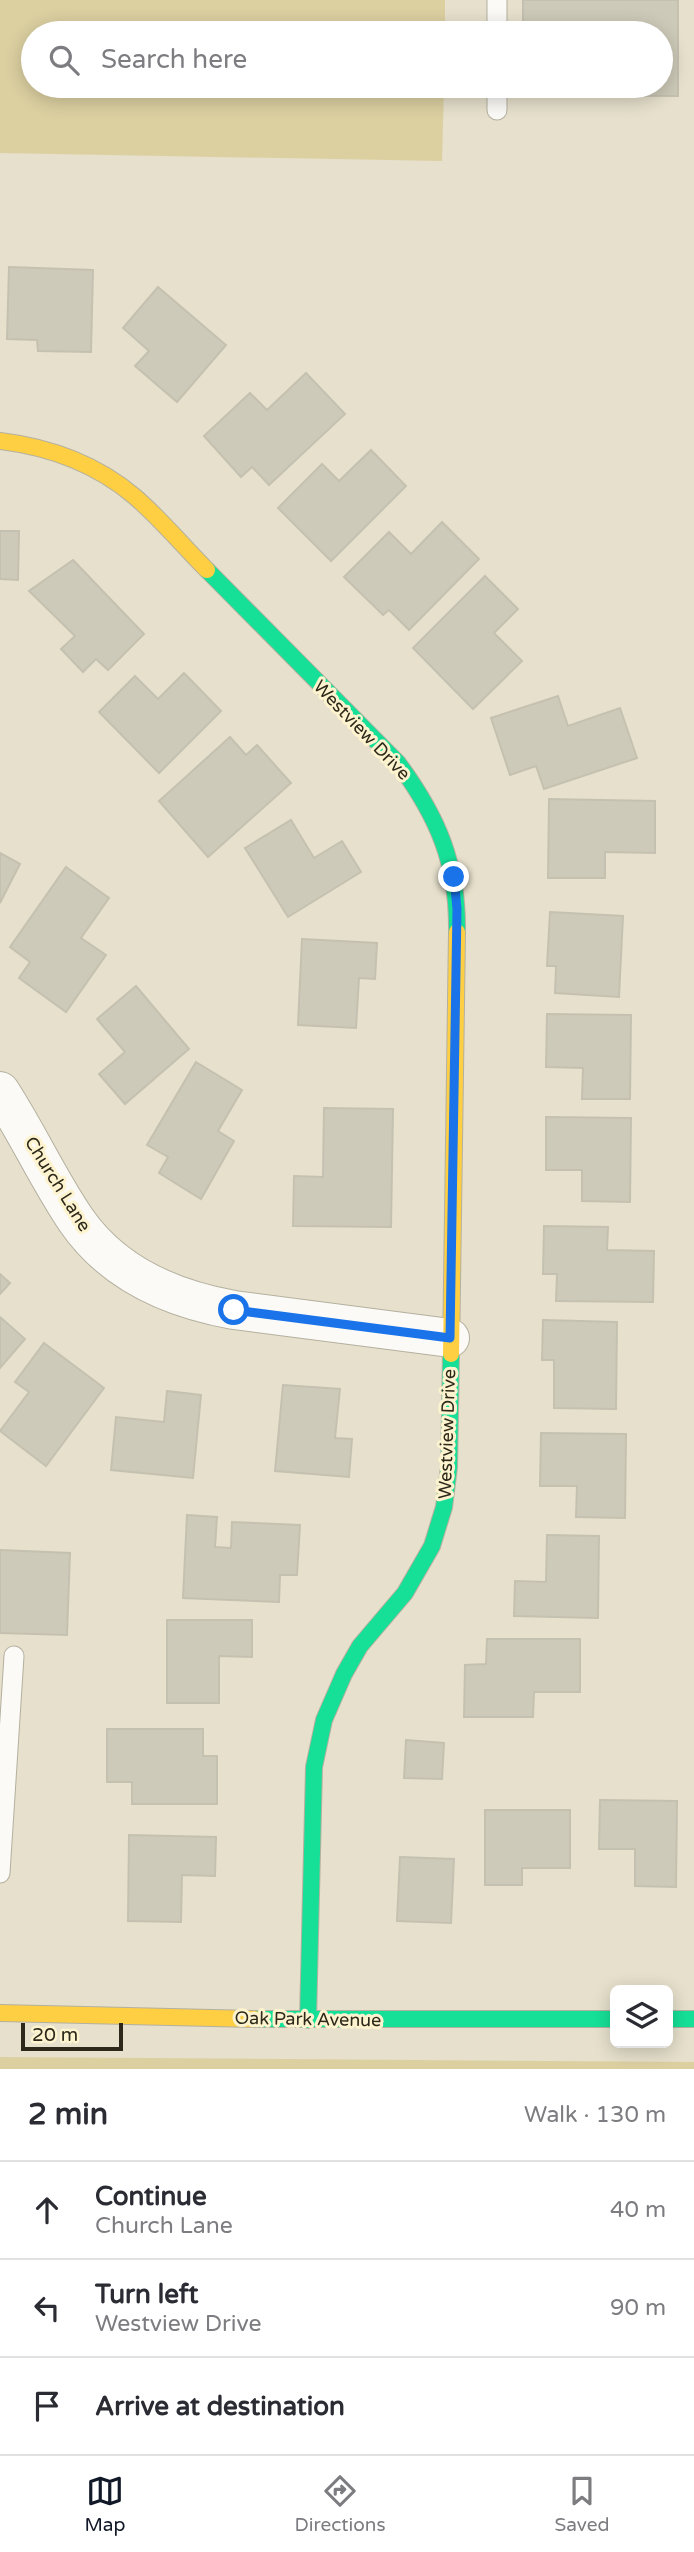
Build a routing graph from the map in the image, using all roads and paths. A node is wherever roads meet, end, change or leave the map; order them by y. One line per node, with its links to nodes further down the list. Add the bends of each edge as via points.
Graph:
1 (497, 0): 2 (lane)
2 (497, 21)
3 (497, 98): 4 (lane)
4 (497, 110)
5 (0, 442): 7 (street, Westview Drive, via 69,455 134,496 398,764 436,820 447,845 457,909)
6 (0, 1091): 7 (street, Church Lane, via 76,1221 101,1249 162,1291 234,1310)
7 (450, 1338): 14 (street, Westview Drive, via 449,1466 444,1507 432,1546 405,1592 360,1646 344,1674 324,1720 314,1767)
8 (14, 1656): 9 (lane)
9 (0, 1873)
10 (0, 2013): 14 (street, Oak Park Avenue)
11 (610, 2019): 14 (street, Oak Park Avenue)
12 (673, 2019): 13 (street)
13 (694, 2019)
14 (308, 2020)

